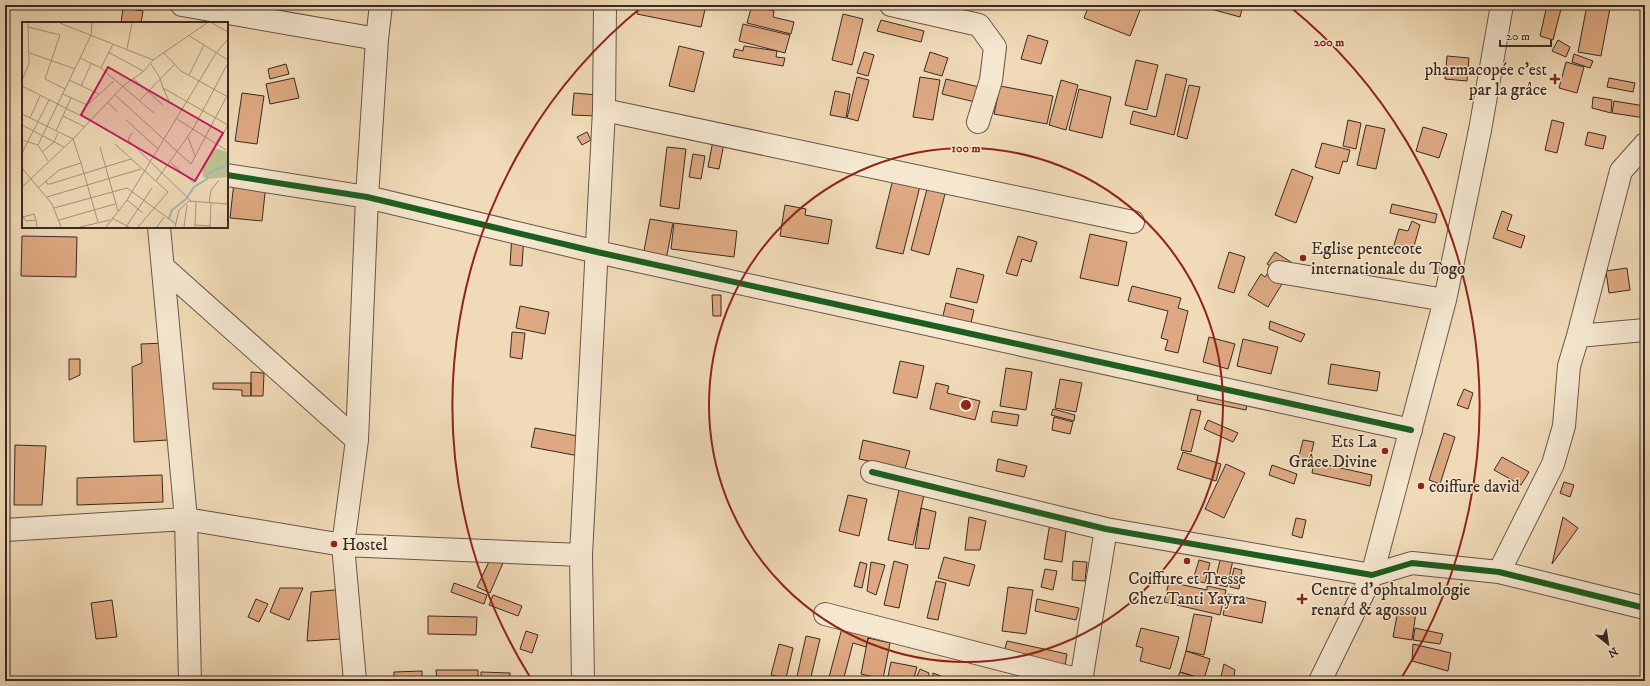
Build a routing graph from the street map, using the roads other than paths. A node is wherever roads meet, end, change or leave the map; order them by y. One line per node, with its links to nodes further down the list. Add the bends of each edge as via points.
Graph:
1 (182, 5): 6 (street)
2 (381, 5): 6 (street)
3 (605, 5): 7 (street)
4 (891, 5): 8 (street, via 978,25 995,47 991,80)
5 (1502, 5): 17 (street)
6 (377, 39): 11 (street)
7 (604, 110): 12 (street); 14 (street)
8 (978, 122)
9 (1645, 144): 19 (street, via 1621,171)
10 (228, 175): 11 (street)
11 (367, 197): 14 (street); 21 (street)
12 (1133, 222)
13 (159, 228): 15 (street)
14 (597, 252): 20 (street); 27 (street)
15 (163, 268): 21 (street); 23 (street)
16 (1279, 272): 17 (street)
17 (1446, 300): 20 (street)
18 (1645, 330): 19 (street)
19 (1578, 336): 28 (street, via 1569,366 1564,426 1553,464)
20 (1411, 430): 29 (street)
21 (358, 440): 26 (street)
22 (872, 472): 24 (street)
23 (186, 519): 25 (street); 26 (street); 32 (street)
24 (1106, 529): 29 (street); 35 (street)
25 (5, 530)
26 (343, 545): 27 (street); 33 (street)
27 (581, 555): 34 (street)
28 (1499, 572): 29 (street, via 1412,563); 30 (street)
29 (1372, 575): 36 (street)
30 (1645, 608)
31 (825, 614): 35 (street)
32 (190, 681)
33 (355, 681)
34 (583, 681)
35 (1082, 681)
36 (1320, 681)

